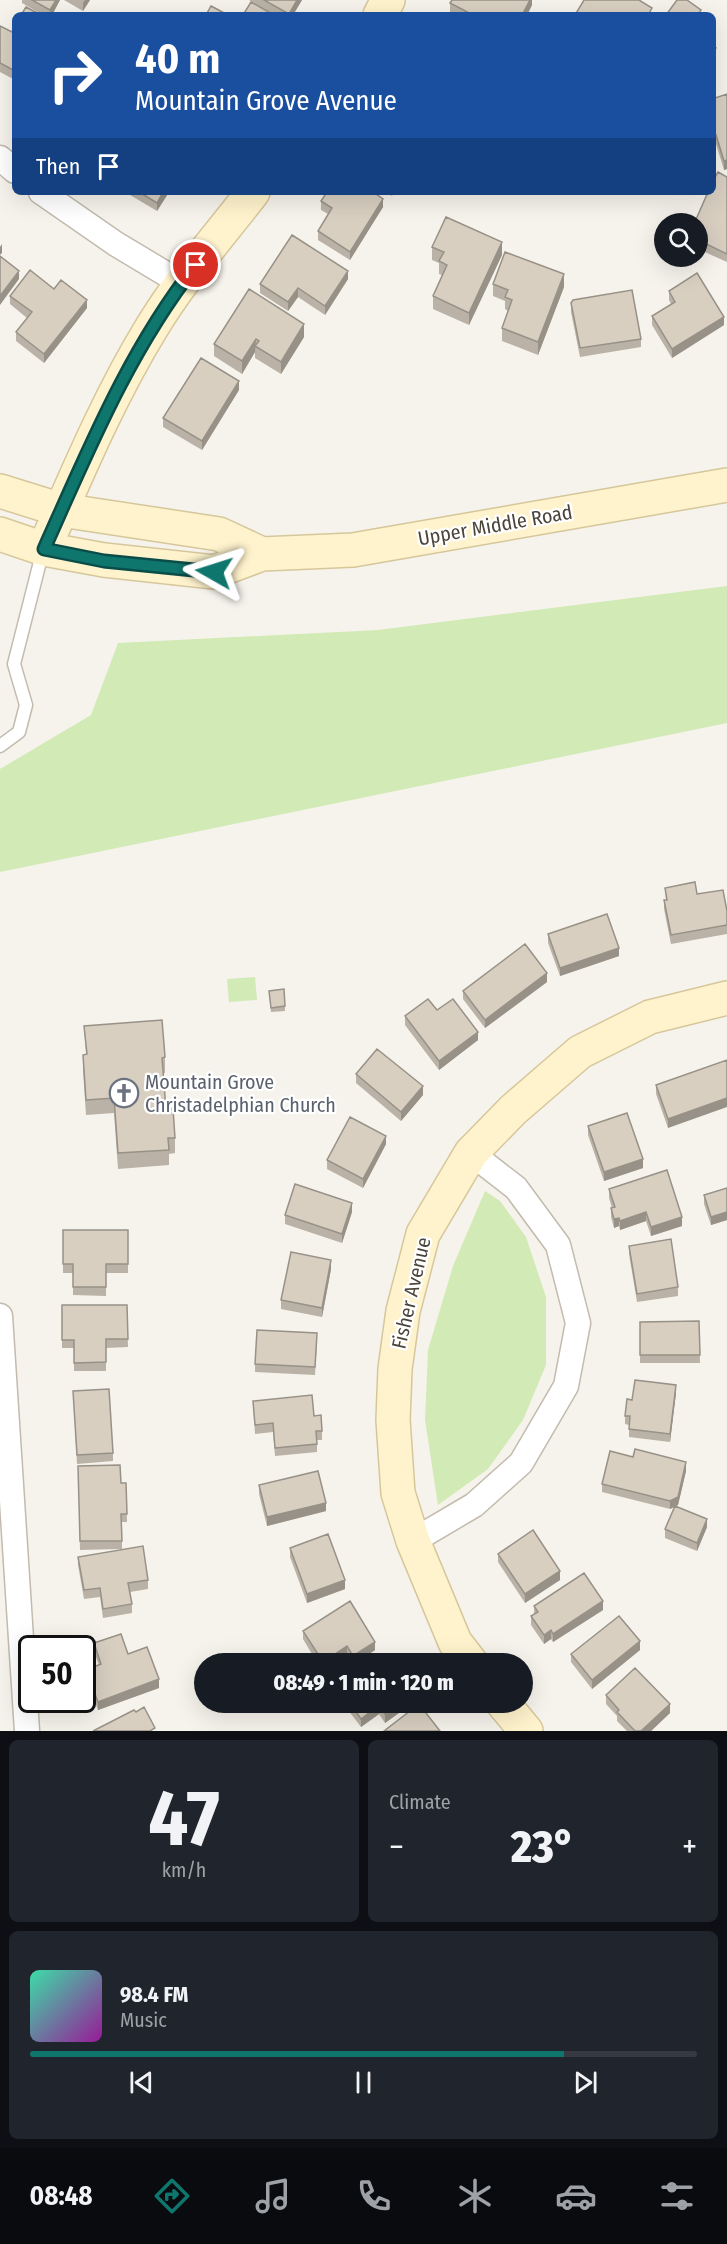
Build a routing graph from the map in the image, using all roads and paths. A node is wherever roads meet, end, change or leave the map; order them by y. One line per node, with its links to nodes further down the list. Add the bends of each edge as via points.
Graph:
1 (0, 158): 2 (street)
2 (12, 168)
3 (45, 195): 5 (street)
4 (252, 195): 5 (street)
5 (181, 283): 8 (street, via 119,386)
6 (727, 485): 11 (street, Upper Middle Road, via 353,550)
7 (0, 491): 8 (street, Upper Middle Road)
8 (61, 510): 10 (street); 11 (street, Upper Middle Road, via 219,534)
9 (0, 534): 10 (street, Upper Middle Road)
10 (44, 549): 11 (street, Upper Middle Road, via 104,561 214,572); 12 (lane, via 14,663 26,705 19,732)
11 (262, 554)
12 (0, 746)
13 (727, 998): 14 (street, Fisher Avenue, via 650,1017 580,1052 513,1110)
14 (471, 1154): 16 (street, Fisher Avenue, via 423,1234 403,1311 393,1420 398,1493); 16 (street, via 516,1188 558,1245 578,1323 566,1386 521,1463 474,1505)
15 (0, 1316): 19 (street)
16 (413, 1541): 17 (street, Fisher Avenue, via 455,1642)
17 (464, 1653)
18 (511, 1713): 20 (street)
19 (27, 1731)
20 (526, 1731)

